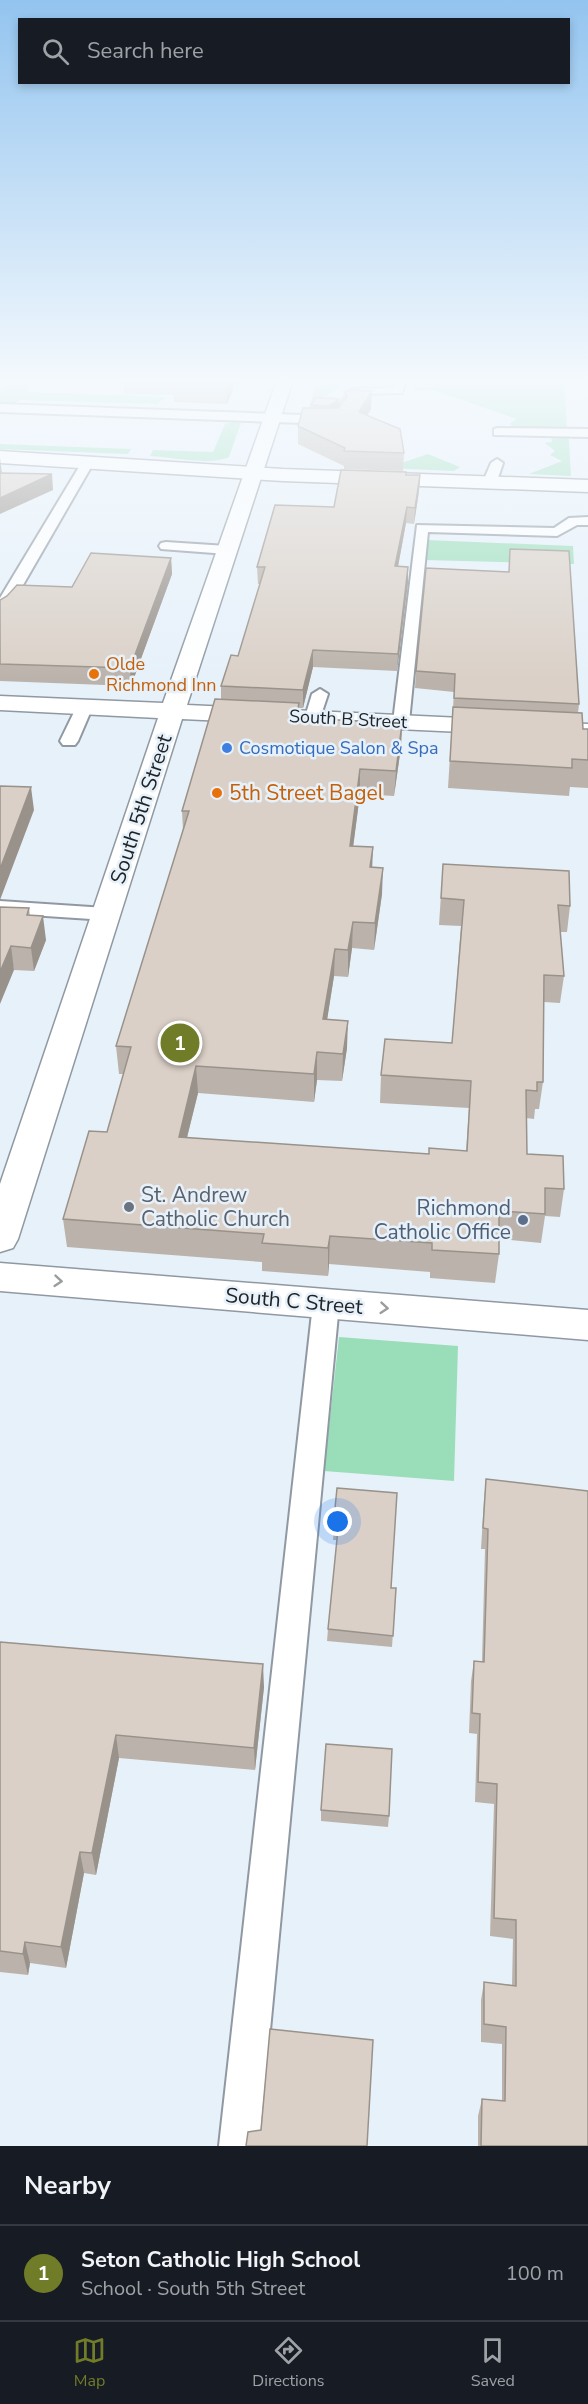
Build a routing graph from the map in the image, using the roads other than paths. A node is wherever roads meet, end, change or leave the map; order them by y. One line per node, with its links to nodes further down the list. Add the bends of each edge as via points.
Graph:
1 (77, 480): 10 (lane)
2 (251, 480): 9 (street, South 5th Street)
3 (406, 480): 5 (street)
4 (490, 480): 5 (lane)
5 (489, 484): 6 (street)
6 (588, 486)
7 (588, 521): 14 (lane, via 574,521 557,532 422,528)
8 (166, 546): 9 (lane)
9 (227, 550): 13 (street, South 5th Street)
10 (0, 611)
11 (0, 703): 12 (street, South B Street)
12 (85, 706): 13 (street, South B Street); 16 (lane)
13 (173, 710): 14 (street, South B Street, via 316,706); 18 (street, South 5th Street)
14 (400, 722): 15 (street, South B Street)
15 (588, 731)
16 (69, 741)
17 (0, 907): 18 (lane)
18 (106, 915): 19 (street, South 5th Street)
19 (0, 1239)
20 (0, 1277): 21 (street, South C Street, one-way to 21)
21 (326, 1304): 22 (street, South C Street, one-way to 22); 23 (lane)
22 (588, 1325)
23 (239, 2146)

